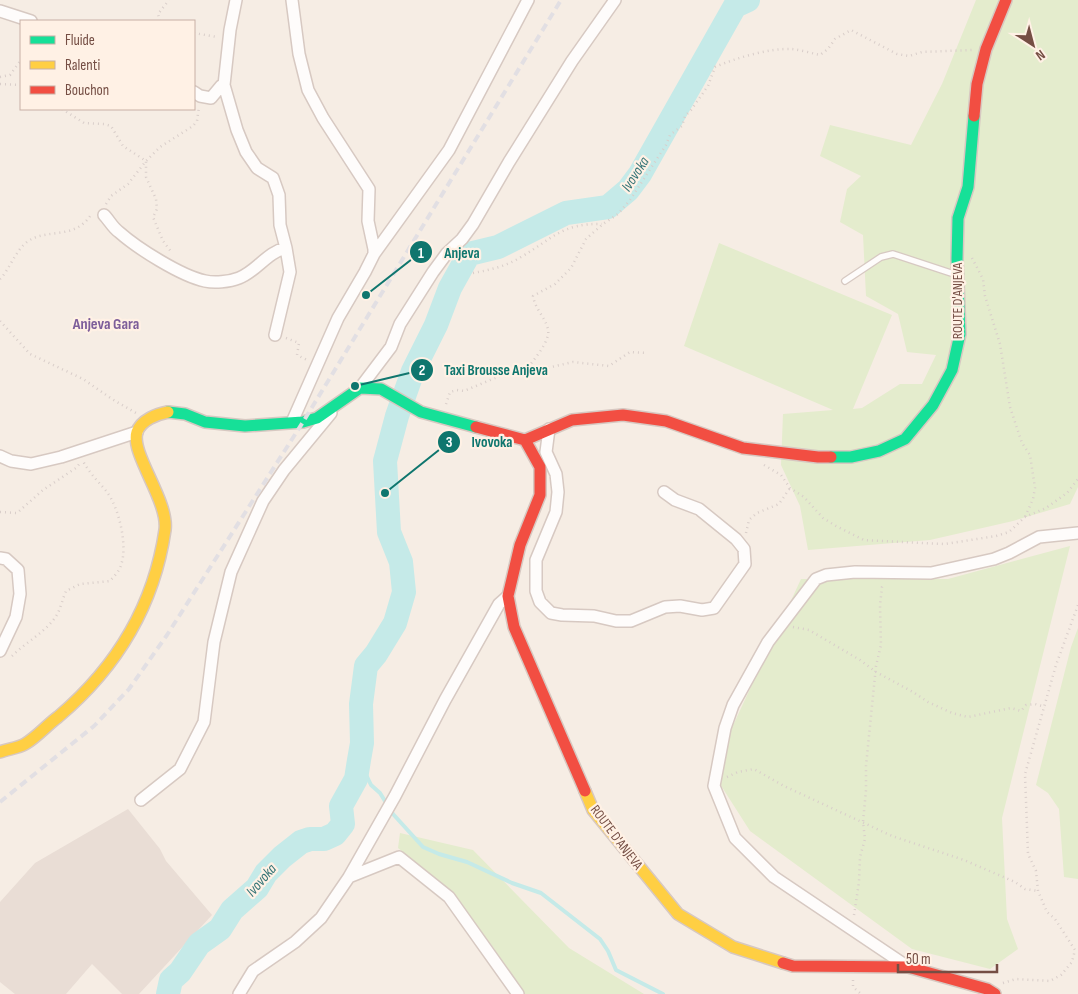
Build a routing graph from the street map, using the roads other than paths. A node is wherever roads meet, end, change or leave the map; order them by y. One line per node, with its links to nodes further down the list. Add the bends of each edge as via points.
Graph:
1 (236, 0): 8 (street)
2 (292, 0): 12 (street, via 299,54 308,90 369,189 368,221)
3 (528, 0): 12 (street, via 449,150)
4 (615, 0): 16 (street, via 508,162 473,224 433,272 400,324 391,347)
5 (1006, 0): 13 (street, ROUTE D'ANJEVA, via 985,51 977,84 968,187 958,218)
6 (0, 12): 7 (street)
7 (28, 20)
8 (224, 85): 9 (street, via 210,98); 11 (street, via 236,130 246,152 257,168 273,178 279,196 280,225)
9 (197, 94)
10 (104, 215): 11 (street, via 118,232 164,263 206,282 239,278 254,270 276,250)
11 (286, 248): 15 (street, via 290,272)
12 (374, 254): 18 (street, via 338,318)
13 (958, 275): 14 (lane, via 893,254 882,257); 19 (street, ROUTE D'ANJEVA, via 960,334 952,370 934,405 905,439 880,452 851,457 818,457 743,448 666,421 623,416 572,420)
14 (845, 281)
15 (275, 335)
16 (360, 388): 17 (street); 21 (street, via 381,389 421,412)
17 (338, 404): 18 (street, via 317,418); 29 (street, via 262,501 231,572 214,642 204,722 180,769)
18 (292, 422): 20 (street, via 245,426 205,422 169,412 157,414)
19 (549, 429): 21 (street, ROUTE D'ANJEVA); 23 (street, via 546,452 556,474 558,492 556,512 536,560 535,576 540,602 551,613 631,621 665,607 714,608 745,564 744,550 736,539 699,509)
20 (137, 432): 22 (street, via 62,458 31,464); 28 (street, via 141,457 164,512 165,528 156,570 142,611 109,665 67,710 25,744)
21 (525, 440): 26 (street, ROUTE D'ANJEVA, via 540,467 540,495 520,545)
22 (0, 456)
23 (664, 492)
24 (1078, 533): 31 (street, via 1039,537 994,559 931,573 855,572 816,578 768,642 733,705 725,728 714,786 735,838 774,877)
25 (0, 558): 27 (street, via 18,570 20,594 16,616)
26 (508, 596): 30 (street, via 499,604); 31 (street, ROUTE D'ANJEVA, via 514,627 593,810 678,914 733,947 793,966)
27 (0, 651)
28 (0, 752)
29 (141, 800)
30 (349, 877): 32 (street, via 399,858 450,897); 34 (street, via 321,918 296,942 253,971)
31 (908, 967): 33 (street, ROUTE D'ANJEVA)
32 (514, 992)
33 (991, 992)
34 (239, 994)

